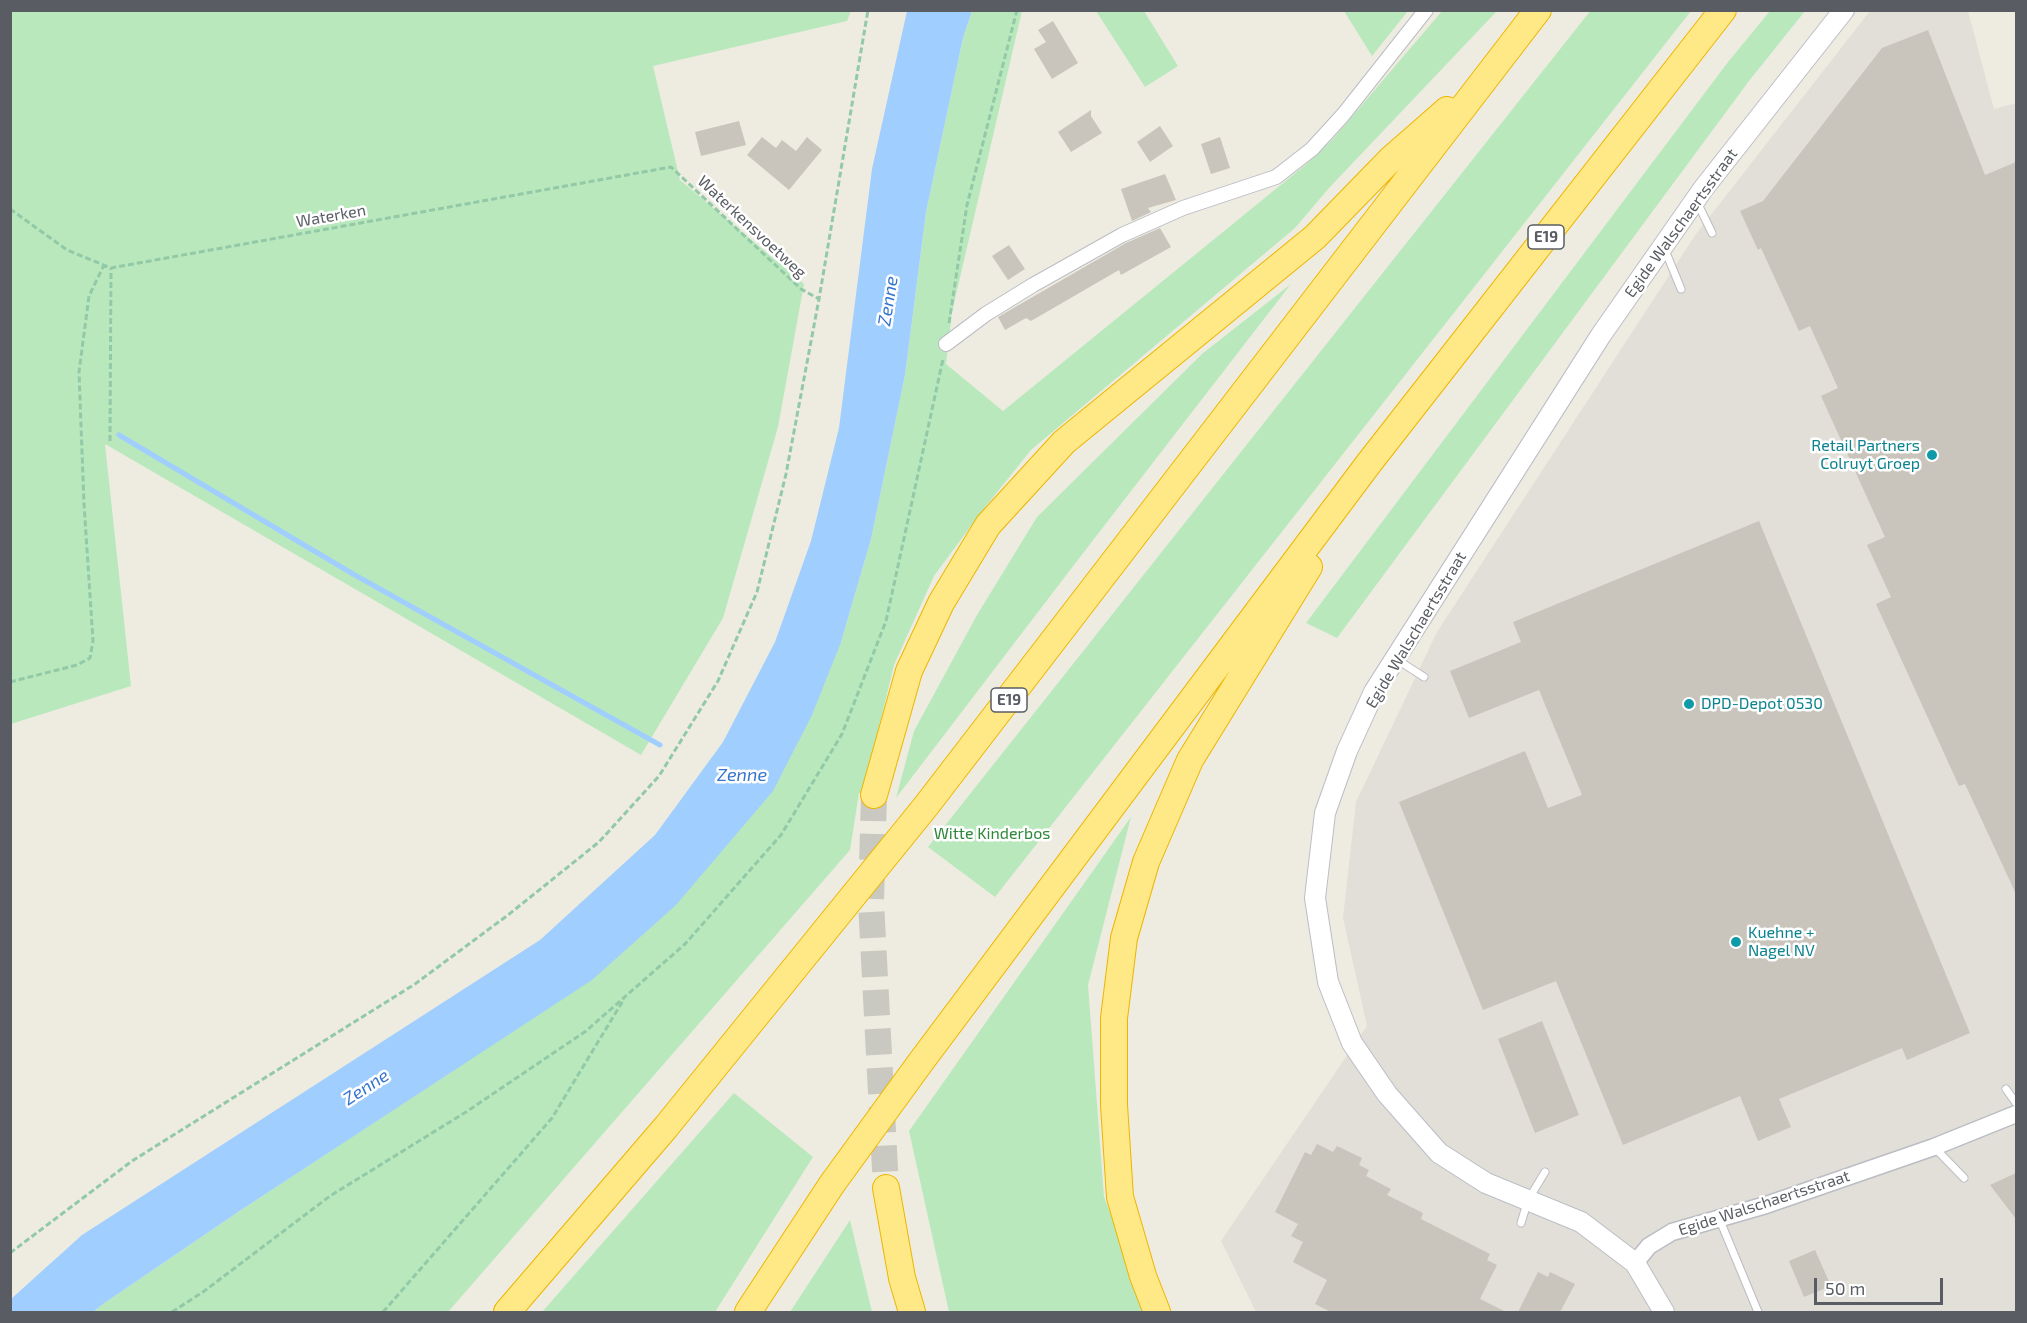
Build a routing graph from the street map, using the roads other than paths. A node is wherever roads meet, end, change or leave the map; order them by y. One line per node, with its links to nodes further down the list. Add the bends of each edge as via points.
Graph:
1 (1426, 10): 10 (street, via 1343,115 1312,149 1276,177 1183,208 1122,235 986,314)
2 (1538, 10): 5 (highway, E19)
3 (1723, 10): 11 (highway, E19)
4 (1844, 10): 6 (main road, Egide Walschaertsstraat)
5 (1490, 72): 14 (highway, via 1391,159 1316,237 1064,442 988,525 941,603 909,671); 26 (highway, E19, via 926,806 681,1109)
6 (1696, 200): 7 (lane); 8 (main road, Egide Walschaertsstraat)
7 (1712, 233)
8 (1663, 246): 9 (lane); 12 (main road, Egide Walschaertsstraat, via 1601,335)
9 (1681, 289)
10 (946, 344)
11 (1369, 463): 27 (highway, E19, via 920,1063 832,1184); 29 (highway, via 1280,617 1190,760 1146,862 1124,938 1114,1018 1120,1197)
12 (1395, 659): 13 (lane); 22 (main road, Egide Walschaertsstraat, via 1374,692 1325,813 1315,898 1328,982 1352,1043 1387,1094 1439,1153 1486,1183)
13 (1425, 677)
14 (874, 795)
15 (2006, 1089): 16 (lane)
16 (2016, 1103)
17 (2016, 1114): 18 (street, Egide Walschaertsstraat)
18 (1934, 1147): 20 (lane); 23 (street, Egide Walschaertsstraat)
19 (1545, 1172): 22 (lane)
20 (1964, 1178)
21 (886, 1188): 28 (highway)
22 (1528, 1200): 24 (lane); 25 (main road, Egide Walschaertsstraat, via 1581,1222)
23 (1719, 1218): 25 (street, Egide Walschaertsstraat, via 1672,1232 1649,1246); 31 (lane)
24 (1521, 1223)
25 (1635, 1263): 30 (main road)
26 (507, 1312)
27 (748, 1312)
28 (912, 1312)
29 (1157, 1312)
30 (1664, 1312)
31 (1758, 1312)

